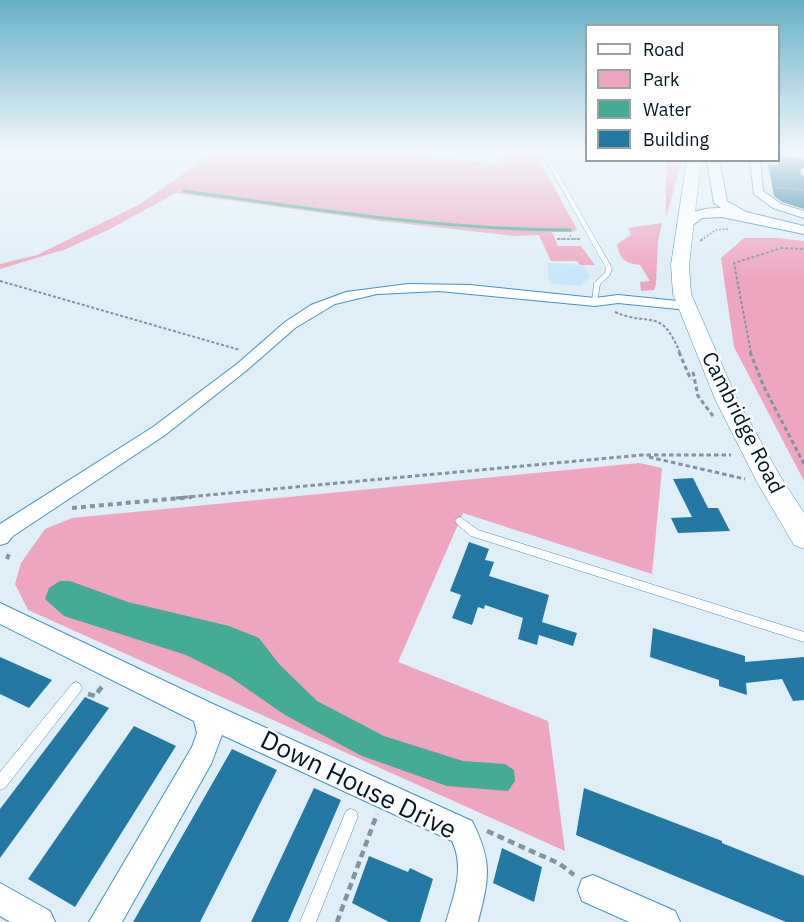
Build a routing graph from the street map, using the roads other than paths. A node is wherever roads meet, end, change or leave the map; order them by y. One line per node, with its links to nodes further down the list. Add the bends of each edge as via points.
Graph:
1 (567, 194): 9 (lane, via 609,268 597,283)
2 (694, 194): 6 (main road)
3 (700, 194): 6 (main road)
4 (719, 194): 7 (street, via 721,203)
5 (761, 194): 8 (street)
6 (694, 223): 7 (street); 10 (main road, via 695,297)
7 (737, 223): 8 (street)
8 (803, 225)
9 (595, 302): 10 (street, via 621,311); 12 (street, via 402,287 345,297 315,308 288,325 158,431)
10 (689, 312): 13 (main road, Cambridge Road, via 726,399)
11 (460, 521): 15 (lane, via 475,533)
12 (0, 537)
13 (804, 537)
14 (0, 614): 17 (street, Down House Drive)
15 (804, 637)
16 (76, 688): 18 (lane)
17 (204, 712): 23 (street, via 210,733 202,755); 25 (street, Down House Drive, via 462,831 471,848 474,871)
18 (0, 783)
19 (351, 816): 24 (lane)
20 (593, 890): 26 (street)
21 (0, 898): 22 (street)
22 (39, 922)
23 (105, 922)
24 (308, 922)
25 (462, 922)
26 (664, 922)

